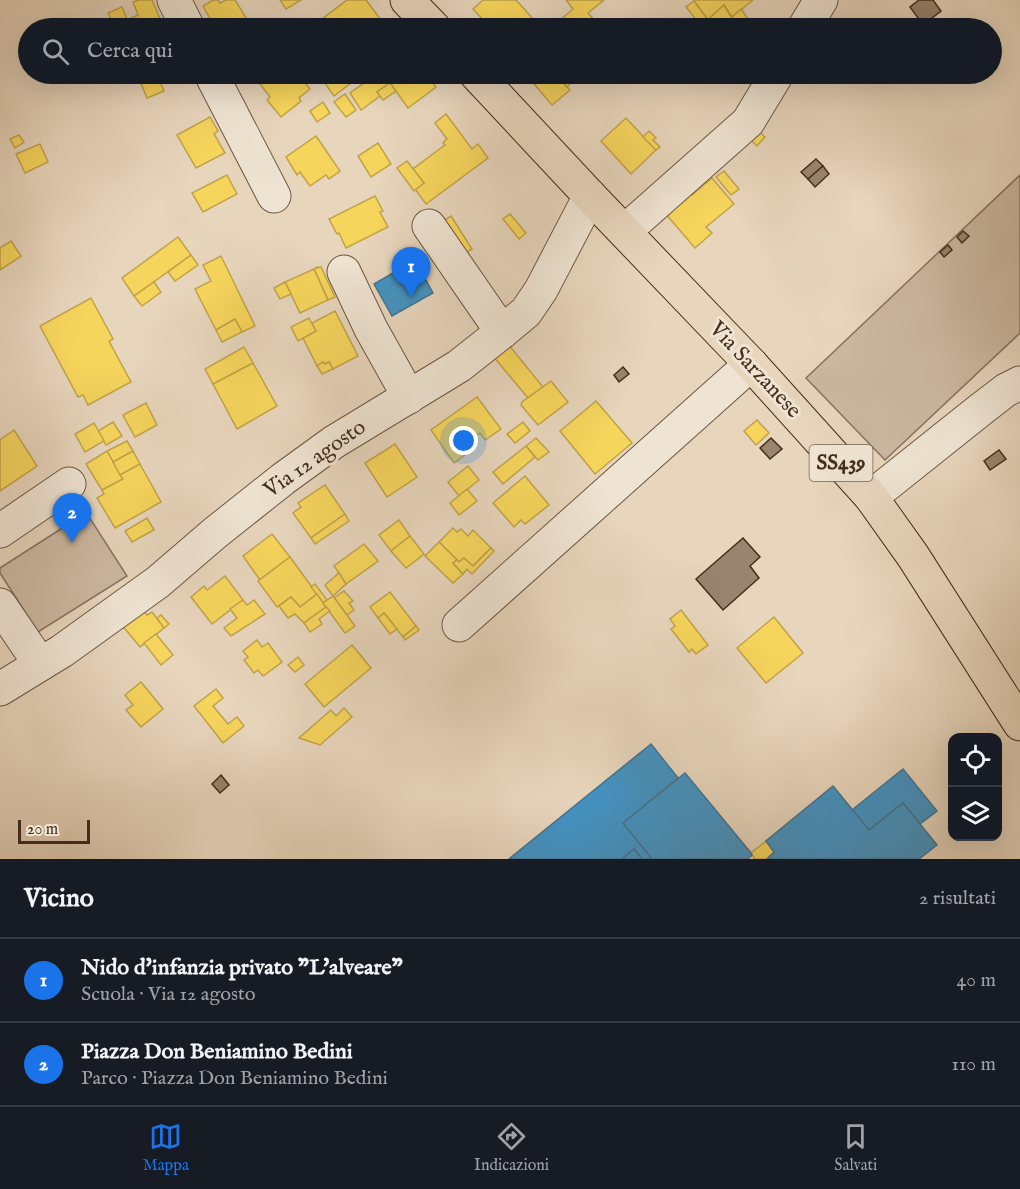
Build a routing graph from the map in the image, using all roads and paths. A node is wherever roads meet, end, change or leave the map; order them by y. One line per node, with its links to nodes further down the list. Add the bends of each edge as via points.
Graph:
1 (174, 0): 4 (street)
2 (407, 0): 5 (main road)
3 (821, 0): 6 (street)
4 (183, 18)
5 (424, 18)
6 (810, 18)
7 (216, 84): 10 (street)
8 (485, 84): 11 (main road, Via Sarzanese / SS439)
9 (771, 84): 12 (street, via 748,122)
10 (274, 196)
11 (590, 196): 12 (main road, Via Sarzanese / SS439); 15 (street, Via 12 agosto, via 541,290 526,312)
12 (625, 231): 16 (main road, Via Sarzanese / SS439)
13 (427, 238): 15 (street)
14 (344, 272): 18 (street)
15 (502, 332): 18 (street, Via 12 agosto, via 459,366)
16 (751, 364): 20 (main road, Via Sarzanese / SS439); 23 (street)
17 (1020, 383): 20 (street)
18 (409, 397): 24 (street, Via 12 agosto, via 334,442 158,582)
19 (69, 484): 21 (street)
20 (871, 496): 26 (main road, Via Sarzanese / SS439)
21 (0, 531)
22 (0, 604): 24 (street)
23 (459, 625)
24 (40, 664): 25 (street, Via 12 agosto)
25 (0, 689)
26 (1020, 724)

